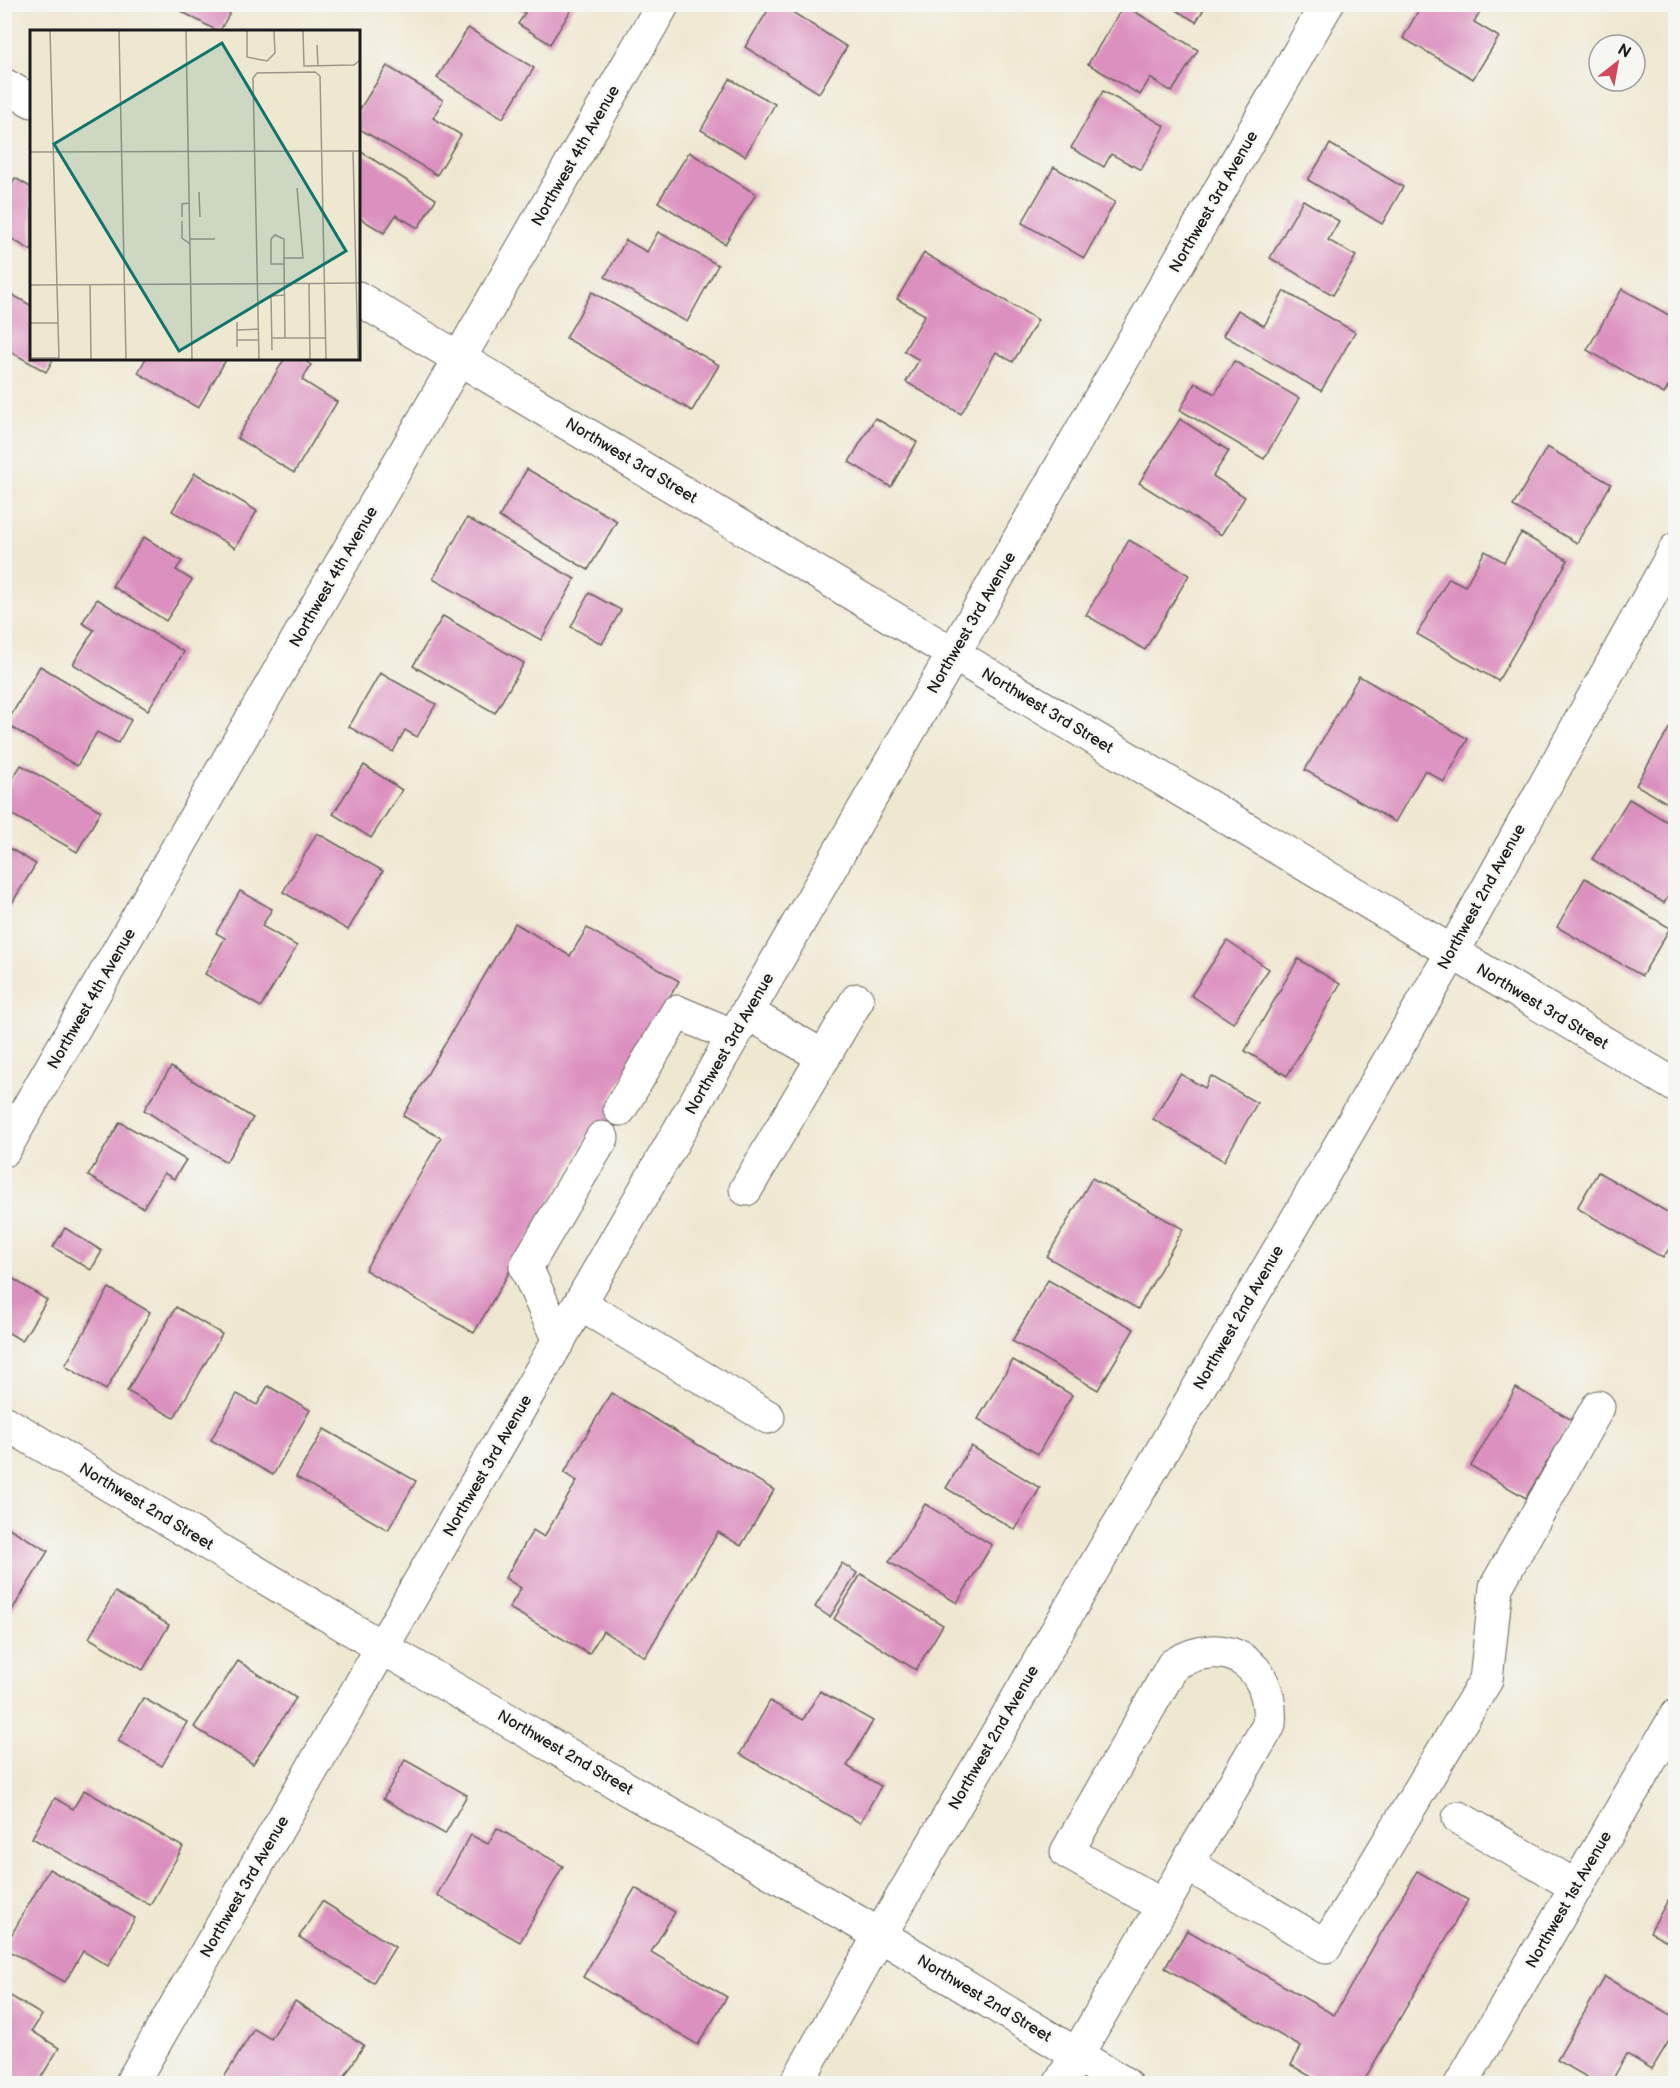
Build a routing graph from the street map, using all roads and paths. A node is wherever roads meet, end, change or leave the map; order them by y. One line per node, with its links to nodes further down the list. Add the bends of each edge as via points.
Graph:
1 (663, 4): 6 (street, Northwest 4th Avenue)
2 (1327, 4): 8 (street, Northwest 3rd Avenue)
3 (4, 85): 4 (street)
4 (30, 100)
5 (360, 299): 6 (street, Northwest 3rd Street)
6 (460, 359): 8 (street, Northwest 3rd Street); 16 (street, Northwest 4th Avenue)
7 (1676, 549): 9 (street, Northwest 2nd Avenue)
8 (953, 655): 9 (street, Northwest 3rd Street); 11 (street, Northwest 3rd Avenue)
9 (1452, 953): 13 (street, Northwest 3rd Street); 29 (street, Northwest 2nd Avenue)
10 (857, 1000): 12 (street)
11 (741, 1024): 12 (street); 14 (street, via 677,1012); 18 (street, Northwest 3rd Avenue)
12 (824, 1057): 17 (street)
13 (1676, 1086)
14 (620, 1109)
15 (602, 1138): 19 (street, via 526,1267)
16 (4, 1150)
17 (746, 1189)
18 (580, 1304): 19 (street, Northwest 3rd Avenue); 21 (street)
19 (559, 1341): 23 (street, Northwest 3rd Avenue)
20 (1598, 1407): 26 (street, via 1496,1587 1486,1680 1326,1946)
21 (768, 1417)
22 (4, 1422): 23 (street, Northwest 2nd Street)
23 (383, 1648): 29 (street, Northwest 2nd Street); 31 (street, Northwest 3rd Avenue)
24 (1676, 1716): 27 (street, Northwest 1st Avenue)
25 (1459, 1818): 27 (street)
26 (1187, 1864): 28 (street); 28 (street, via 1269,1725 1271,1706 1267,1688 1257,1672 1226,1652 1189,1655 1173,1665 1067,1852)
27 (1577, 1887): 35 (street, Northwest 1st Avenue)
28 (1163, 1906): 30 (street)
29 (880, 1935): 30 (street, Northwest 2nd Street); 32 (street, Northwest 2nd Avenue)
30 (1077, 2054): 33 (street); 34 (street, Northwest 2nd Street)
31 (131, 2084)
32 (796, 2084)
33 (1060, 2084)
34 (1125, 2084)
35 (1461, 2084)

